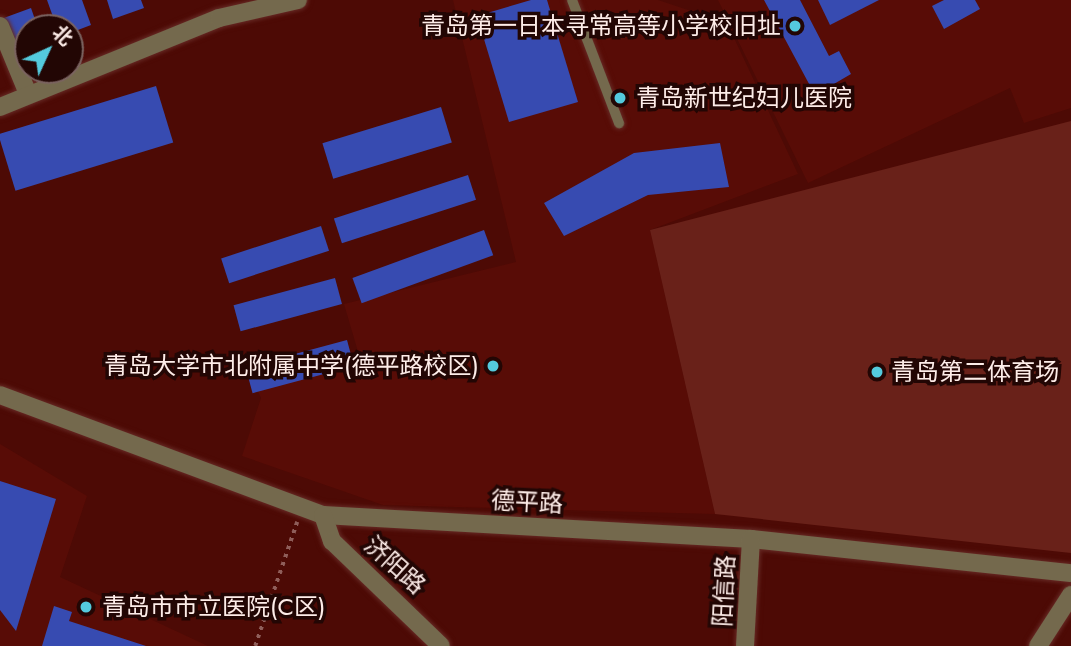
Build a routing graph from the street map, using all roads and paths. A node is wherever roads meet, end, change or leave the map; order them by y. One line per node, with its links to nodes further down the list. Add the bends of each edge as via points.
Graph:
1 (298, 0): 4 (street, via 219,19)
2 (572, 0): 6 (lane)
3 (0, 26): 4 (street)
4 (28, 94): 5 (street)
5 (0, 107)
6 (619, 123)
7 (0, 396): 8 (street, 德平路, via 219,471)
8 (301, 509): 9 (street, 德平路); 13 (path)
9 (323, 514): 10 (street, 德平路); 14 (street, 济阳路, via 332,541)
10 (751, 540): 11 (street, 德平路); 15 (street, 阳信路)
11 (1071, 573)
12 (1071, 595): 16 (street)
13 (256, 646)
14 (441, 646)
15 (746, 646)
16 (1038, 646)

